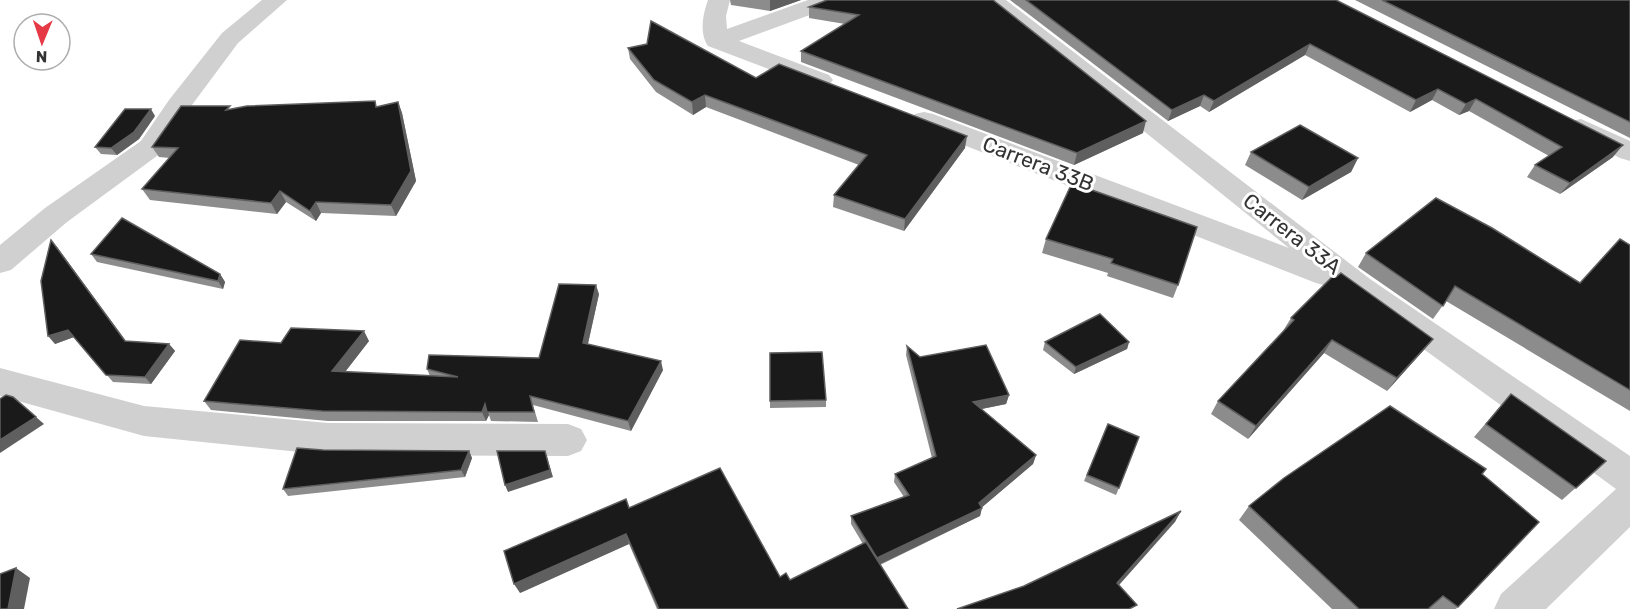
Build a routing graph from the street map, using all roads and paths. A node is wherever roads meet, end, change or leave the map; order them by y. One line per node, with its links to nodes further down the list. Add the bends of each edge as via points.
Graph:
1 (276, 0): 10 (street, via 230,38 151,147 56,215)
2 (719, 0): 5 (street, via 714,16)
3 (829, 0): 5 (street)
4 (992, 0): 11 (street, Carrera 33A)
5 (717, 41): 6 (street)
6 (839, 88)
7 (894, 109): 11 (street, Carrera 33B)
8 (1556, 114): 9 (street)
9 (1630, 152)
10 (0, 262)
11 (1359, 287): 14 (street, Carrera 33A)
12 (0, 382): 13 (street, via 144,421 328,439)
13 (568, 440)
14 (1630, 477)
15 (1630, 501): 16 (street)
16 (1516, 609)

